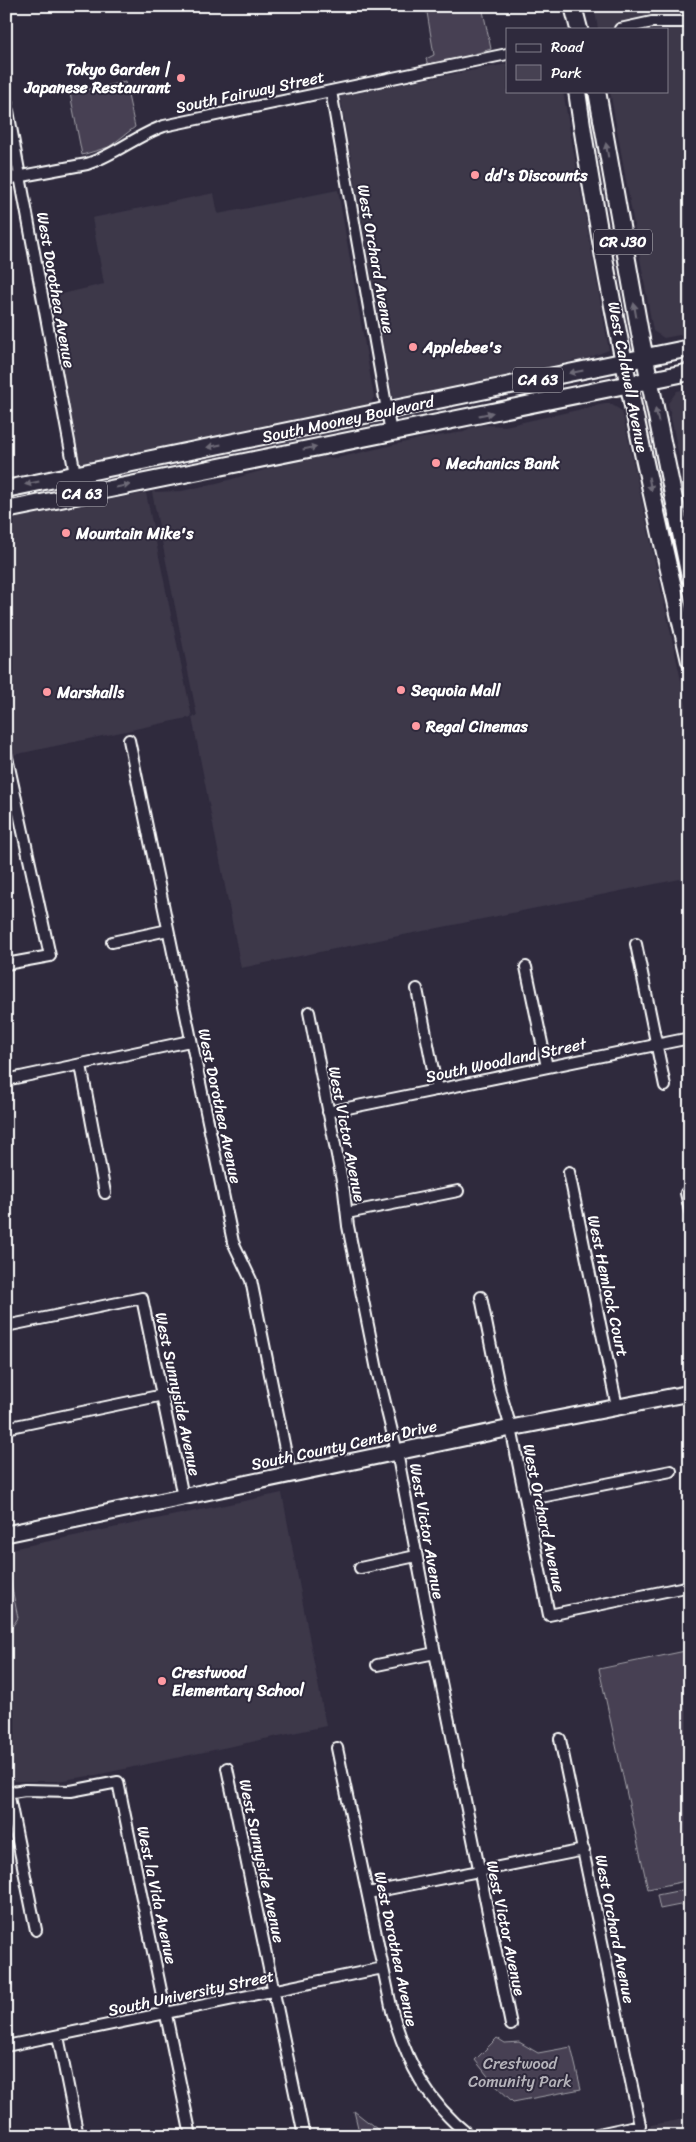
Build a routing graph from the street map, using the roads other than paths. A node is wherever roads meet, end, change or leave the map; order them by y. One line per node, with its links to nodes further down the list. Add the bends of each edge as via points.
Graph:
1 (564, 6): 5 (main road)
2 (573, 6): 6 (main road)
3 (582, 6): 7 (main road)
4 (690, 22): 8 (street, via 652,22)
5 (568, 28)
6 (579, 28)
7 (586, 28)
8 (625, 28)
9 (506, 54): 10 (street, South Fairway Street)
10 (331, 91): 14 (street, South Fairway Street, via 164,126 100,160); 22 (street, West Orchard Avenue)
11 (577, 92): 18 (main road, West Caldwell Avenue / CR J30)
12 (597, 92): 17 (main road, West Caldwell Avenue / CR J30, one-way to 12)
13 (7, 105): 14 (street, West Dorothea Avenue)
14 (20, 177): 15 (street, South Fairway Street); 24 (street, West Dorothea Avenue)
15 (6, 180)
16 (690, 348): 17 (main road, South Mooney Boulevard / CA 63)
17 (644, 358): 18 (main road, South Mooney Boulevard / CA 63); 20 (main road, West Caldwell Avenue / CR J30)
18 (624, 362): 21 (main road, West Caldwell Avenue / CR J30); 22 (main road, South Mooney Boulevard / CA 63, one-way to 22)
19 (690, 372): 20 (main road, South Mooney Boulevard / CA 63)
20 (649, 381): 21 (main road, South Mooney Boulevard / CA 63); 27 (main road, West Caldwell Avenue / CR J30, one-way to 20)
21 (629, 385): 23 (main road, South Mooney Boulevard / CA 63, one-way to 21); 28 (main road, West Caldwell Avenue / CR J30, one-way to 28)
22 (387, 411): 23 (street, West Orchard Avenue); 24 (main road, South Mooney Boulevard / CA 63, one-way to 24)
23 (391, 433): 26 (main road, South Mooney Boulevard / CA 63, one-way to 23)
24 (75, 474): 25 (main road, South Mooney Boulevard / CA 63, one-way to 25)
25 (6, 489)
26 (6, 510)
27 (690, 577)
28 (690, 661)
29 (129, 740): 31 (street, West Dorothea Avenue)
30 (6, 752): 34 (street, via 50,956)
31 (168, 930): 32 (street); 39 (street, West Dorothea Avenue)
32 (112, 942)
33 (636, 944): 40 (street)
34 (6, 964)
35 (526, 967): 42 (street)
36 (417, 989): 45 (street)
37 (308, 1012): 46 (street, West Victor Avenue)
38 (690, 1038): 40 (street, South Woodland Street)
39 (190, 1041): 41 (street); 62 (street, West Dorothea Avenue, via 233,1242 251,1280)
40 (657, 1045): 42 (street, South Woodland Street); 44 (street)
41 (81, 1065): 43 (street); 49 (street)
42 (546, 1067): 45 (street, South Woodland Street)
43 (6, 1080)
44 (665, 1086)
45 (437, 1090): 46 (street, South Woodland Street)
46 (328, 1112): 52 (street, West Victor Avenue)
47 (569, 1172): 57 (street, West Hemlock Court)
48 (458, 1191): 52 (street)
49 (105, 1193)
50 (686, 1193): 51 (street)
51 (690, 1211)
52 (347, 1214): 60 (street, West Victor Avenue, via 377,1370)
53 (481, 1297): 59 (street, West Orchard Avenue)
54 (6, 1326): 56 (street, West Sunnyside Avenue, via 142,1298)
55 (690, 1393): 57 (street, South County Center Drive)
56 (163, 1395): 58 (street); 63 (street, West Sunnyside Avenue)
57 (617, 1407): 59 (street, South County Center Drive)
58 (6, 1428)
59 (511, 1428): 60 (street, South County Center Drive); 64 (street, West Orchard Avenue)
60 (397, 1452): 62 (street, South County Center Drive); 66 (street, West Victor Avenue)
61 (671, 1471): 64 (street)
62 (290, 1474): 63 (street, South County Center Drive)
63 (183, 1497): 65 (street, South County Center Drive)
64 (526, 1500): 68 (street, West Orchard Avenue, via 549,1615)
65 (6, 1534)
66 (416, 1556): 67 (street); 69 (street, West Victor Avenue)
67 (360, 1568)
68 (690, 1586)
69 (435, 1653): 70 (street); 76 (street, West Victor Avenue)
70 (377, 1664)
71 (560, 1739): 75 (street, West Orchard Avenue)
72 (337, 1748): 77 (street, West Dorothea Avenue)
73 (228, 1768): 80 (street, West Sunnyside Avenue)
74 (7, 1792): 78 (street); 81 (street, West la Vida Avenue, via 71,1791 118,1782)
75 (584, 1850): 76 (street); 89 (street, West Orchard Avenue, via 640,2125)
76 (478, 1871): 77 (street); 82 (street, West Victor Avenue)
77 (368, 1893): 79 (street, West Dorothea Avenue)
78 (36, 1930)
79 (383, 1968): 80 (street, South University Street); 88 (street, West Dorothea Avenue, via 399,2037 417,2076 445,2115)
80 (274, 1991): 81 (street, South University Street); 87 (street, West Sunnyside Avenue)
81 (166, 2013): 83 (street, South University Street); 86 (street, West la Vida Avenue)
82 (511, 2025)
83 (58, 2036): 84 (street, South University Street); 85 (street)
84 (6, 2046)
85 (78, 2136)
86 (191, 2136)
87 (304, 2136)
88 (470, 2136)
89 (589, 2136)

